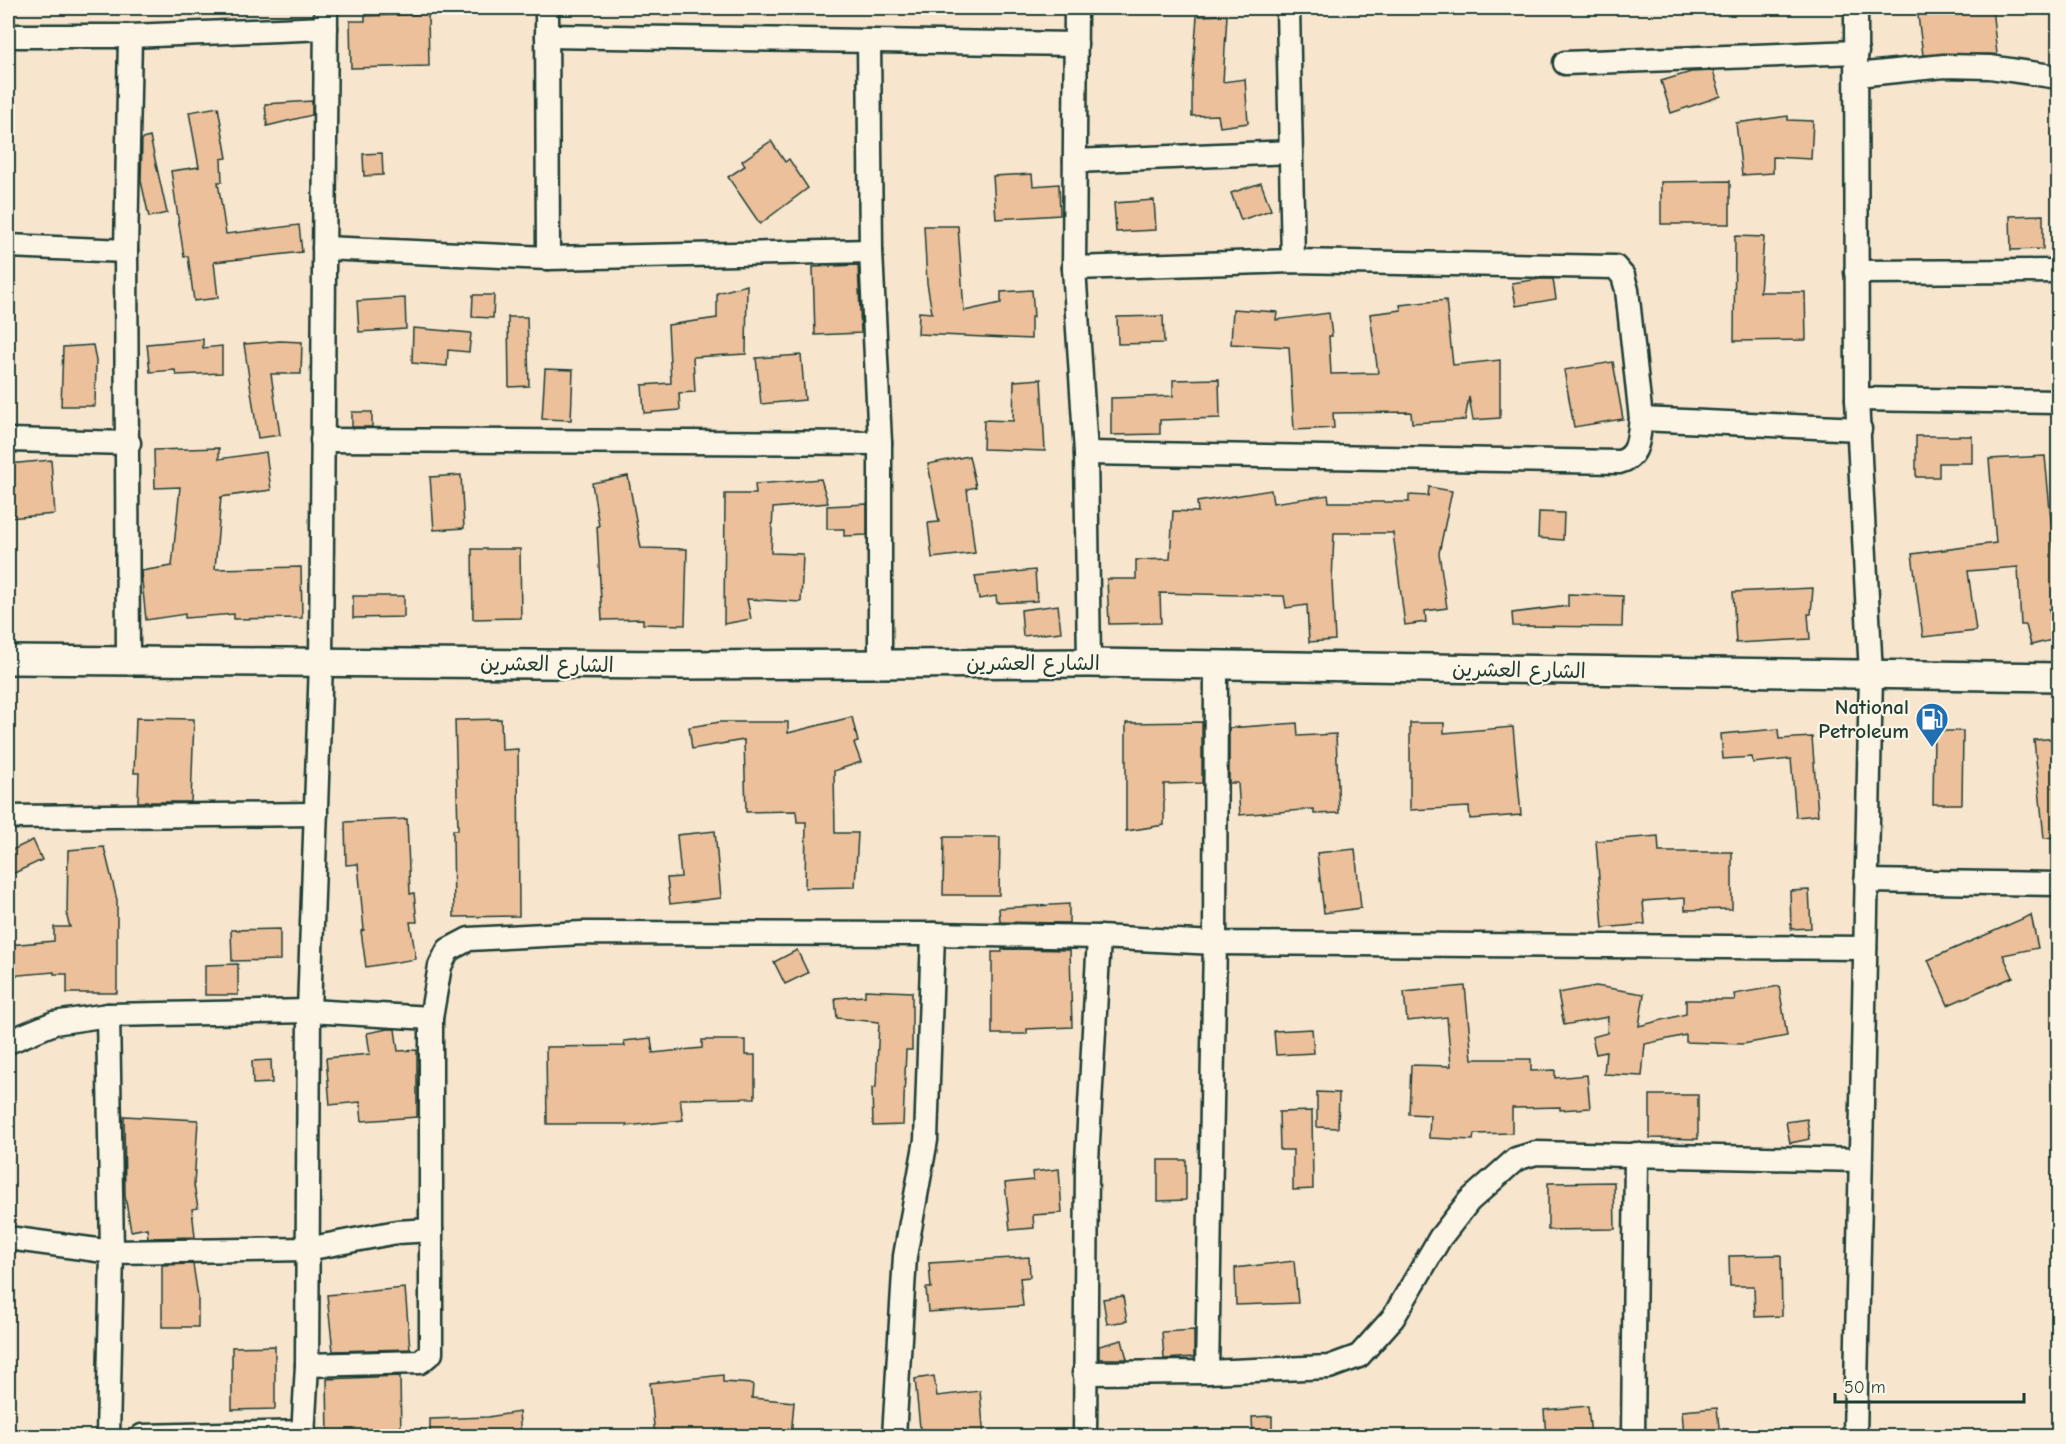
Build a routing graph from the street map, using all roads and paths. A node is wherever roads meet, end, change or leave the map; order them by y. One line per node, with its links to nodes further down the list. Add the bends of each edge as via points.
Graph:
1 (547, 8): 8 (street)
2 (1076, 8): 10 (street)
3 (1288, 8): 15 (street)
4 (1856, 8): 11 (street)
5 (326, 18): 7 (street); 18 (street)
6 (8, 36): 7 (street)
7 (130, 36): 19 (street)
8 (547, 36): 9 (street); 21 (street)
9 (869, 41): 10 (street); 20 (street)
10 (1076, 44): 16 (street)
11 (1857, 52): 12 (street); 13 (street)
12 (1565, 63)
13 (1857, 75): 14 (street, via 1944,66); 25 (street)
14 (2058, 76)
15 (1291, 152): 16 (street); 22 (street)
16 (1075, 161): 23 (street)
17 (8, 246): 19 (street)
18 (324, 248): 21 (street); 31 (street)
19 (126, 251): 32 (street)
20 (871, 251): 21 (street); 33 (street)
21 (548, 258)
22 (1293, 261): 23 (street); 28 (street, via 1615,267 1627,290)
23 (1074, 268): 34 (street)
24 (2058, 271): 25 (street)
25 (1856, 272): 26 (street)
26 (1857, 399): 27 (street); 29 (street)
27 (2058, 402)
28 (1641, 419): 29 (street); 34 (street, via 1634,454 1619,462)
29 (1860, 429): 41 (street)
30 (8, 440): 32 (street)
31 (322, 440): 33 (street); 37 (street)
32 (129, 443): 36 (street)
33 (880, 443): 38 (street)
34 (1086, 453): 39 (street)
35 (8, 660): 36 (street, الشارع العشرين)
36 (128, 661): 37 (street, الشارع العشرين)
37 (321, 662): 38 (street, الشارع العشرين); 43 (street)
38 (880, 663): 39 (street, الشارع العشرين)
39 (1089, 663): 40 (street, الشارع العشرين)
40 (1216, 665): 41 (street, الشارع العشرين); 49 (street)
41 (1871, 675): 42 (street, الشارع العشرين); 45 (street)
42 (2058, 677)
43 (316, 814): 44 (street); 51 (street)
44 (8, 817)
45 (1866, 881): 46 (street); 50 (street)
46 (2058, 884)
47 (933, 934): 48 (street); 53 (street, via 583,933 469,939 448,950 440,966); 67 (street, via 926,1140 905,1256)
48 (1099, 937): 49 (street); 62 (street, via 1088,1161)
49 (1215, 943): 50 (street); 63 (street)
50 (1864, 948): 56 (street)
51 (309, 1011): 52 (street); 53 (street); 59 (street)
52 (108, 1015): 54 (street, via 54,1023); 60 (street)
53 (431, 1018): 57 (street)
54 (8, 1042)
55 (1636, 1154): 56 (street); 63 (street, via 1536,1153 1516,1159 1469,1201 1447,1229 1393,1318 1359,1356 1329,1367); 69 (street)
56 (1860, 1160): 70 (street)
57 (431, 1230): 59 (street, via 397,1232); 61 (street, via 428,1358 420,1362)
58 (8, 1238): 60 (street)
59 (307, 1249): 60 (street); 61 (street)
60 (112, 1252): 65 (street)
61 (307, 1365): 64 (street)
62 (1084, 1372): 63 (street); 68 (street)
63 (1207, 1372)
64 (303, 1434): 66 (street)
65 (108, 1437)
66 (142, 1437)
67 (894, 1437)
68 (1085, 1437)
69 (1633, 1437)
70 (1855, 1437)

